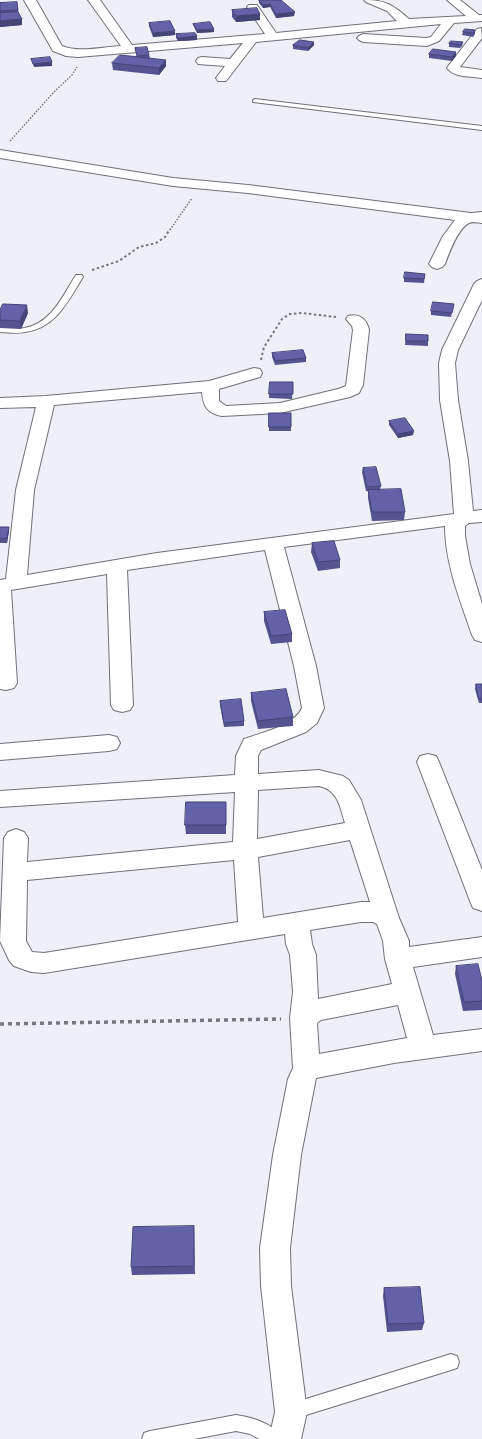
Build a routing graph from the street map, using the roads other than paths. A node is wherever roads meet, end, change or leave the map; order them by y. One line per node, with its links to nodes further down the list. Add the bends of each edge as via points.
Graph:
1 (30, 0): 6 (street)
2 (94, 0): 15 (street)
3 (370, 0): 10 (street, via 391,9)
4 (453, 0): 8 (street)
5 (253, 7): 13 (street)
6 (39, 16): 7 (street); 15 (street, via 57,48 62,50 78,53)
7 (23, 17)
8 (479, 18): 9 (street)
9 (446, 21): 10 (street); 11 (street, via 434,39 427,42 362,38 340,35); 12 (street)
10 (406, 23): 11 (street)
11 (333, 31): 13 (street)
12 (482, 31): 18 (street, via 453,68)
13 (273, 36): 14 (street)
14 (252, 39): 15 (street); 17 (street)
15 (129, 49)
16 (202, 61): 17 (street)
17 (233, 64): 19 (street)
18 (482, 74)
19 (222, 78)
20 (255, 101): 21 (lane)
21 (482, 128)
22 (6, 152): 23 (street); 24 (street, via 173,182)
23 (0, 166)
24 (477, 217): 25 (street, via 461,222 443,249)
25 (438, 264)
26 (79, 277): 29 (lane, via 46,324 26,330)
27 (482, 284): 34 (street, via 450,350 447,363 449,400 458,461)
28 (354, 319): 31 (street, via 360,324 361,330 355,386 344,393 280,408 222,411 211,403)
29 (0, 330)
30 (254, 373): 31 (street)
31 (210, 386): 32 (street)
32 (46, 401): 33 (street); 37 (street)
33 (0, 402)
34 (473, 517): 35 (street); 38 (street, via 455,524 454,533 456,549)
35 (274, 543): 36 (street); 44 (street, via 313,708 309,718 298,727 252,745 247,756)
36 (117, 566): 37 (street); 40 (street)
37 (6, 585): 39 (street)
38 (482, 635)
39 (6, 683)
40 (122, 705)
41 (109, 743): 42 (street)
42 (0, 752)
43 (428, 762): 50 (street)
44 (246, 782): 45 (street); 46 (street, via 319,778 335,781 349,800); 48 (street)
45 (0, 799)
46 (358, 830): 48 (street); 51 (street)
47 (16, 838): 49 (street)
48 (245, 850): 49 (street); 53 (street)
49 (15, 872): 53 (street, via 13,940 18,955 27,962 44,963)
50 (482, 901)
51 (387, 918): 52 (street, via 377,912 362,912); 55 (street, via 396,941)
52 (297, 923): 53 (street); 57 (street, via 306,992)
53 (251, 930)
54 (482, 947): 55 (street)
55 (398, 959): 56 (street)
56 (407, 992): 57 (street, via 323,1008); 59 (street)
57 (303, 1018): 60 (street)
58 (482, 1040): 59 (street)
59 (423, 1047): 60 (street)
60 (307, 1068): 62 (street, via 302,1079 287,1155 275,1248)
61 (451, 1362): 62 (lane)
62 (288, 1426)
63 (150, 1439): 64 (lane, via 236,1422 253,1426)
64 (274, 1439)

